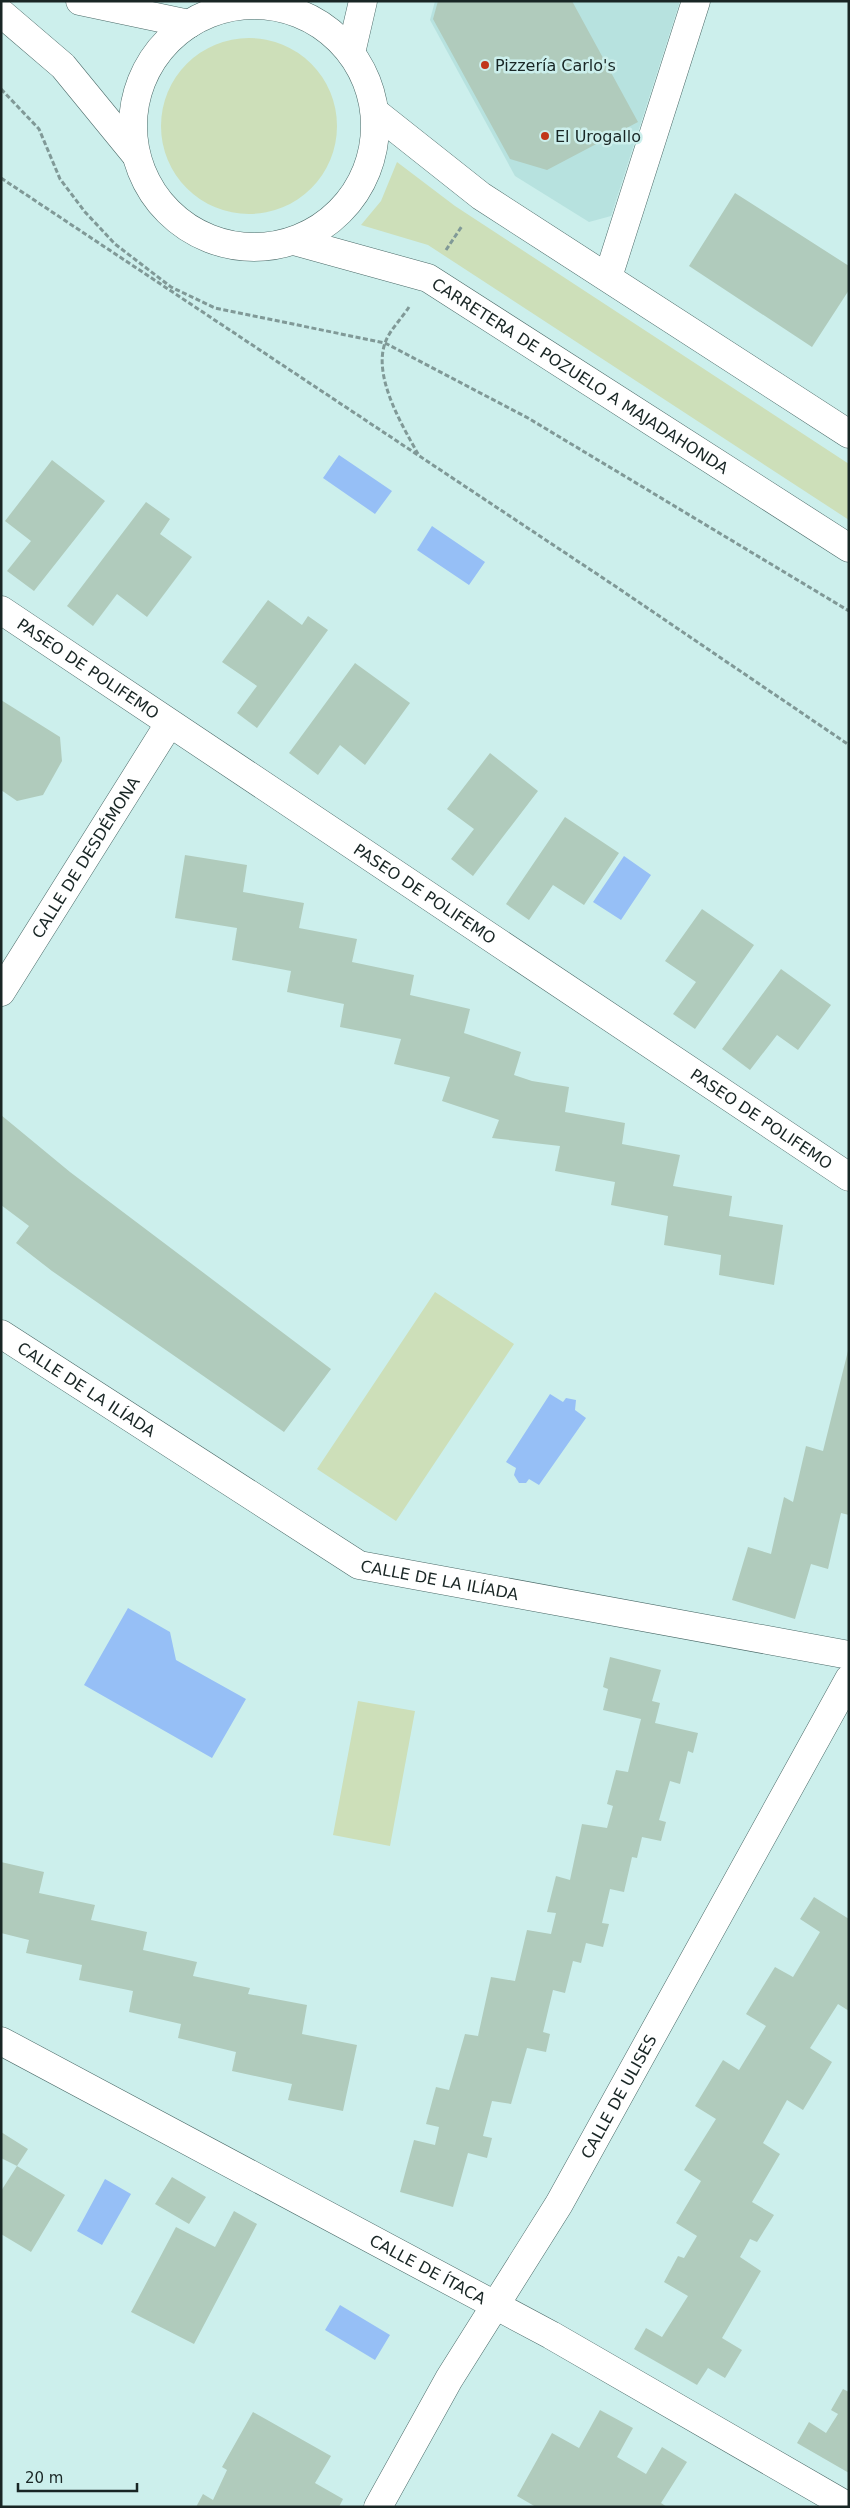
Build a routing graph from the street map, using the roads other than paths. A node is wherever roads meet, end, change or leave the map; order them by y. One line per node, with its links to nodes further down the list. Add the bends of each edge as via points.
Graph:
1 (80, 1): 6 (street)
2 (363, 1): 7 (street)
3 (696, 1): 11 (street)
4 (222, 6): 6 (street); 7 (street, via 254,5 291,11 324,27)
5 (1, 13): 9 (street, via 63,66)
6 (189, 24): 9 (street, via 161,48 142,80 133,117)
7 (351, 53): 8 (street, via 367,81)
8 (375, 112): 10 (street, via 373,153 357,190 330,221); 11 (street, via 481,196)
9 (135, 154): 10 (street, via 147,186 168,213 195,233 227,245 261,248)
10 (294, 241): 13 (street, CARRETERA DE POZUELO A MAJADAHONDA, via 428,278)
11 (608, 277): 12 (street)
12 (849, 434)
13 (849, 548)
14 (1, 610): 15 (street, PASEO DE POLIFEMO)
15 (169, 724): 16 (street, CALLE DE DESDÉMONA); 17 (street, PASEO DE POLIFEMO)
16 (1, 992)
17 (849, 1177)
18 (1, 1334): 19 (street, CALLE DE LA ILÍADA, via 359,1564)
19 (849, 1655)
20 (849, 1679): 22 (street, CALLE DE ULISES, via 559,2204)
21 (1, 2041): 22 (street, CALLE DE ÍTACA)
22 (496, 2306): 23 (street, CALLE DE ULISES, via 449,2379); 24 (street, CALLE DE ÍTACA)
23 (378, 2507)
24 (849, 2507)

